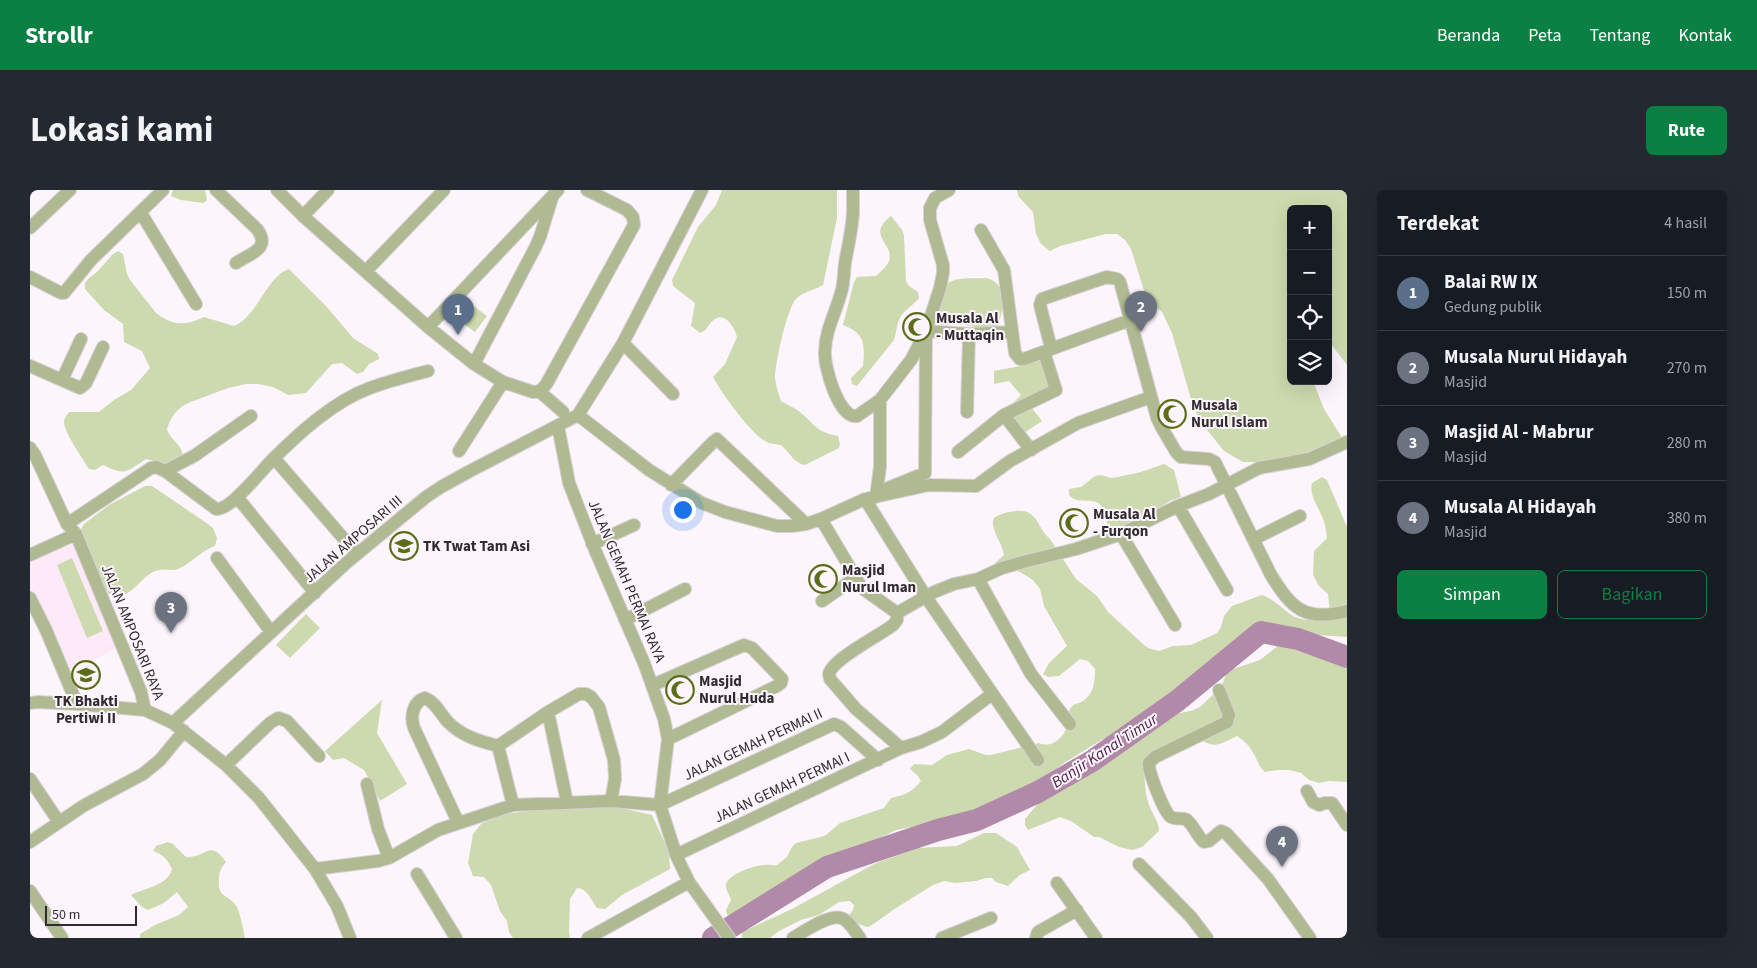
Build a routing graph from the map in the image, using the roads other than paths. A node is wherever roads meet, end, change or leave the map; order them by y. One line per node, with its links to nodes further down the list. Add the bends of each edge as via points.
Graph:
1 (70, 190): 14 (street)
2 (163, 190): 12 (street)
3 (216, 190): 16 (street, via 262,236 262,243 255,252)
4 (277, 190): 13 (street)
5 (328, 190): 13 (street)
6 (444, 190): 17 (street)
7 (587, 190): 34 (street, via 627,210 634,225)
8 (702, 190): 26 (street)
9 (853, 190): 37 (street, via 842,291 825,348 826,372 848,414 857,416)
10 (949, 190): 22 (street, via 935,198 930,208 943,273)
11 (555, 193): 21 (street); 29 (street, via 535,248)
12 (141, 213): 18 (street, via 91,260 64,293); 19 (street)
13 (303, 216): 17 (street)
14 (30, 228)
15 (981, 230): 23 (street, via 1004,270)
16 (236, 263)
17 (366, 271): 21 (street)
18 (30, 277)
19 (196, 304)
20 (1130, 320): 28 (street); 28 (street, via 1120,282 1115,277 1042,299 1040,305); 36 (street)
21 (428, 327): 29 (street)
22 (926, 331): 24 (street); 37 (street, via 911,360); 53 (street, via 925,473)
23 (1011, 332): 24 (street); 28 (street, via 1018,357 1024,359)
24 (969, 334): 39 (street)
25 (81, 338): 32 (street)
26 (623, 343): 35 (street); 40 (street)
27 (103, 347): 32 (street, via 85,386 78,388)
28 (1048, 350): 41 (street, via 1056,390)
29 (474, 364): 33 (street)
30 (30, 366): 32 (street)
31 (428, 371): 49 (street, via 356,395 300,433)
32 (62, 380)
33 (503, 382): 34 (street, via 532,392); 47 (street)
34 (543, 387): 38 (street)
35 (673, 394)
36 (1151, 397): 46 (street, via 1078,423); 51 (street, via 1157,418 1176,452 1184,458 1212,460)
37 (880, 400): 53 (street, via 880,467)
38 (563, 412)
39 (967, 412)
40 (578, 415): 43 (street, JALAN AMPOSARI III); 52 (street)
41 (1004, 415): 46 (street); 48 (street)
42 (251, 416): 50 (street, via 194,456)
43 (558, 426): 64 (street, JALAN GEMAH PERMAI RAYA, via 569,483); 65 (street, JALAN AMPOSARI III, via 442,487)
44 (1347, 442): 51 (street, via 1310,459 1259,468)
45 (30, 448): 58 (street, JALAN AMPOSARI RAYA)
46 (1031, 450): 53 (street, via 976,486 929,485)
47 (458, 452)
48 (958, 452)
49 (274, 458): 54 (street); 65 (street)
50 (166, 471): 54 (street, via 216,509); 58 (street, via 151,468)
51 (1226, 484): 55 (street); 63 (street)
52 (671, 485): 59 (street, via 726,512 777,526); 59 (street, via 714,440 718,440)
53 (873, 496): 57 (street); 73 (street)
54 (237, 497): 72 (street)
55 (1178, 506): 62 (street); 71 (street)
56 (1300, 516): 63 (street)
57 (821, 519): 59 (street); 68 (street)
58 (67, 524): 61 (street, JALAN AMPOSARI RAYA)
59 (806, 524)
60 (634, 525): 64 (street)
61 (76, 534): 66 (street); 87 (street, JALAN AMPOSARI RAYA)
62 (1121, 534): 69 (street, via 1017,564); 80 (street)
63 (1254, 539): 76 (street, via 1271,575 1295,607 1313,615)
64 (592, 544): 79 (street, JALAN GEMAH PERMAI RAYA)
65 (357, 554): 72 (street, JALAN AMPOSARI III)
66 (30, 555)
67 (217, 558): 81 (street)
68 (855, 578): 75 (street); 78 (street, via 868,593)
69 (978, 580): 73 (street, via 954,584); 90 (street, via 1031,674)
70 (685, 589): 79 (street)
71 (1227, 590)
72 (315, 593): 81 (street, JALAN AMPOSARI III)
73 (926, 597): 78 (street); 84 (street)
74 (30, 598): 77 (street)
75 (822, 601)
76 (1347, 612)
77 (33, 613): 86 (street)
78 (897, 613): 94 (street, via 893,625 848,654 832,667 829,674 856,709)
79 (626, 620): 82 (street, JALAN GEMAH PERMAI RAYA)
80 (1175, 625)
81 (271, 632): 89 (street, JALAN AMPOSARI III)
82 (652, 685): 92 (street, JALAN GEMAH PERMAI RAYA); 92 (street, via 744,645 752,648 782,682)
83 (1219, 690): 132 (street, via 1229,715 1227,722 1155,757 1149,763 1149,771 1170,816 1186,820 1204,842 1221,831 1226,833 1268,879)
84 (992, 694): 94 (street, JALAN GEMAH PERMAI I, via 942,732); 97 (street)
85 (30, 703): 86 (street)
86 (77, 704): 87 (street)
87 (145, 710): 89 (street, JALAN AMPOSARI RAYA)
88 (548, 712): 93 (street); 102 (street, via 579,694 591,697 599,707 615,769); 103 (street)
89 (173, 723): 91 (street, JALAN AMPOSARI RAYA)
90 (1070, 724)
91 (184, 731): 98 (street, JALAN AMPOSARI RAYA); 106 (street, via 160,760 143,774)
92 (668, 739): 105 (street, JALAN GEMAH PERMAI RAYA)
93 (498, 746): 104 (street); 107 (street, via 462,733 425,698 414,707 412,722)
94 (901, 748): 96 (street, JALAN GEMAH PERMAI I)
95 (320, 756): 98 (street, via 287,721 278,718)
96 (878, 760): 105 (street, JALAN GEMAH PERMAI II, via 834,724); 110 (street, JALAN GEMAH PERMAI I)
97 (1038, 760)
98 (226, 765): 113 (street, JALAN AMPOSARI RAYA, via 259,798)
99 (30, 779): 106 (street)
100 (367, 784): 111 (street)
101 (1306, 791): 108 (street, via 1319,806 1332,803)
102 (611, 801): 103 (street); 105 (street)
103 (567, 802): 104 (street)
104 (513, 805): 107 (street)
105 (660, 805): 110 (street, JALAN GEMAH PERMAI RAYA)
106 (59, 822): 109 (street)
107 (458, 822): 111 (street, via 427,835)
108 (1347, 825)
109 (30, 842)
110 (676, 855): 115 (street, JALAN GEMAH PERMAI RAYA)
111 (389, 858): 113 (street)
112 (1138, 864): 131 (street)
113 (316, 869): 122 (street, JALAN AMPOSARI RAYA)
114 (417, 874): 123 (street)
115 (688, 882): 124 (street); 125 (street, JALAN GEMAH PERMAI RAYA)
116 (1057, 883): 118 (street)
117 (30, 890): 121 (street)
118 (1077, 910): 129 (street, via 1038,932); 130 (street)
119 (991, 918): 120 (street)
120 (969, 933): 128 (street)
121 (62, 938)
122 (350, 938)
123 (456, 938)
124 (588, 938)
125 (729, 938)
126 (793, 938): 127 (street, via 831,918 842,918)
127 (860, 938)
128 (942, 938)
129 (1036, 938)
130 (1096, 938)
131 (1207, 938)
132 (1310, 938)

